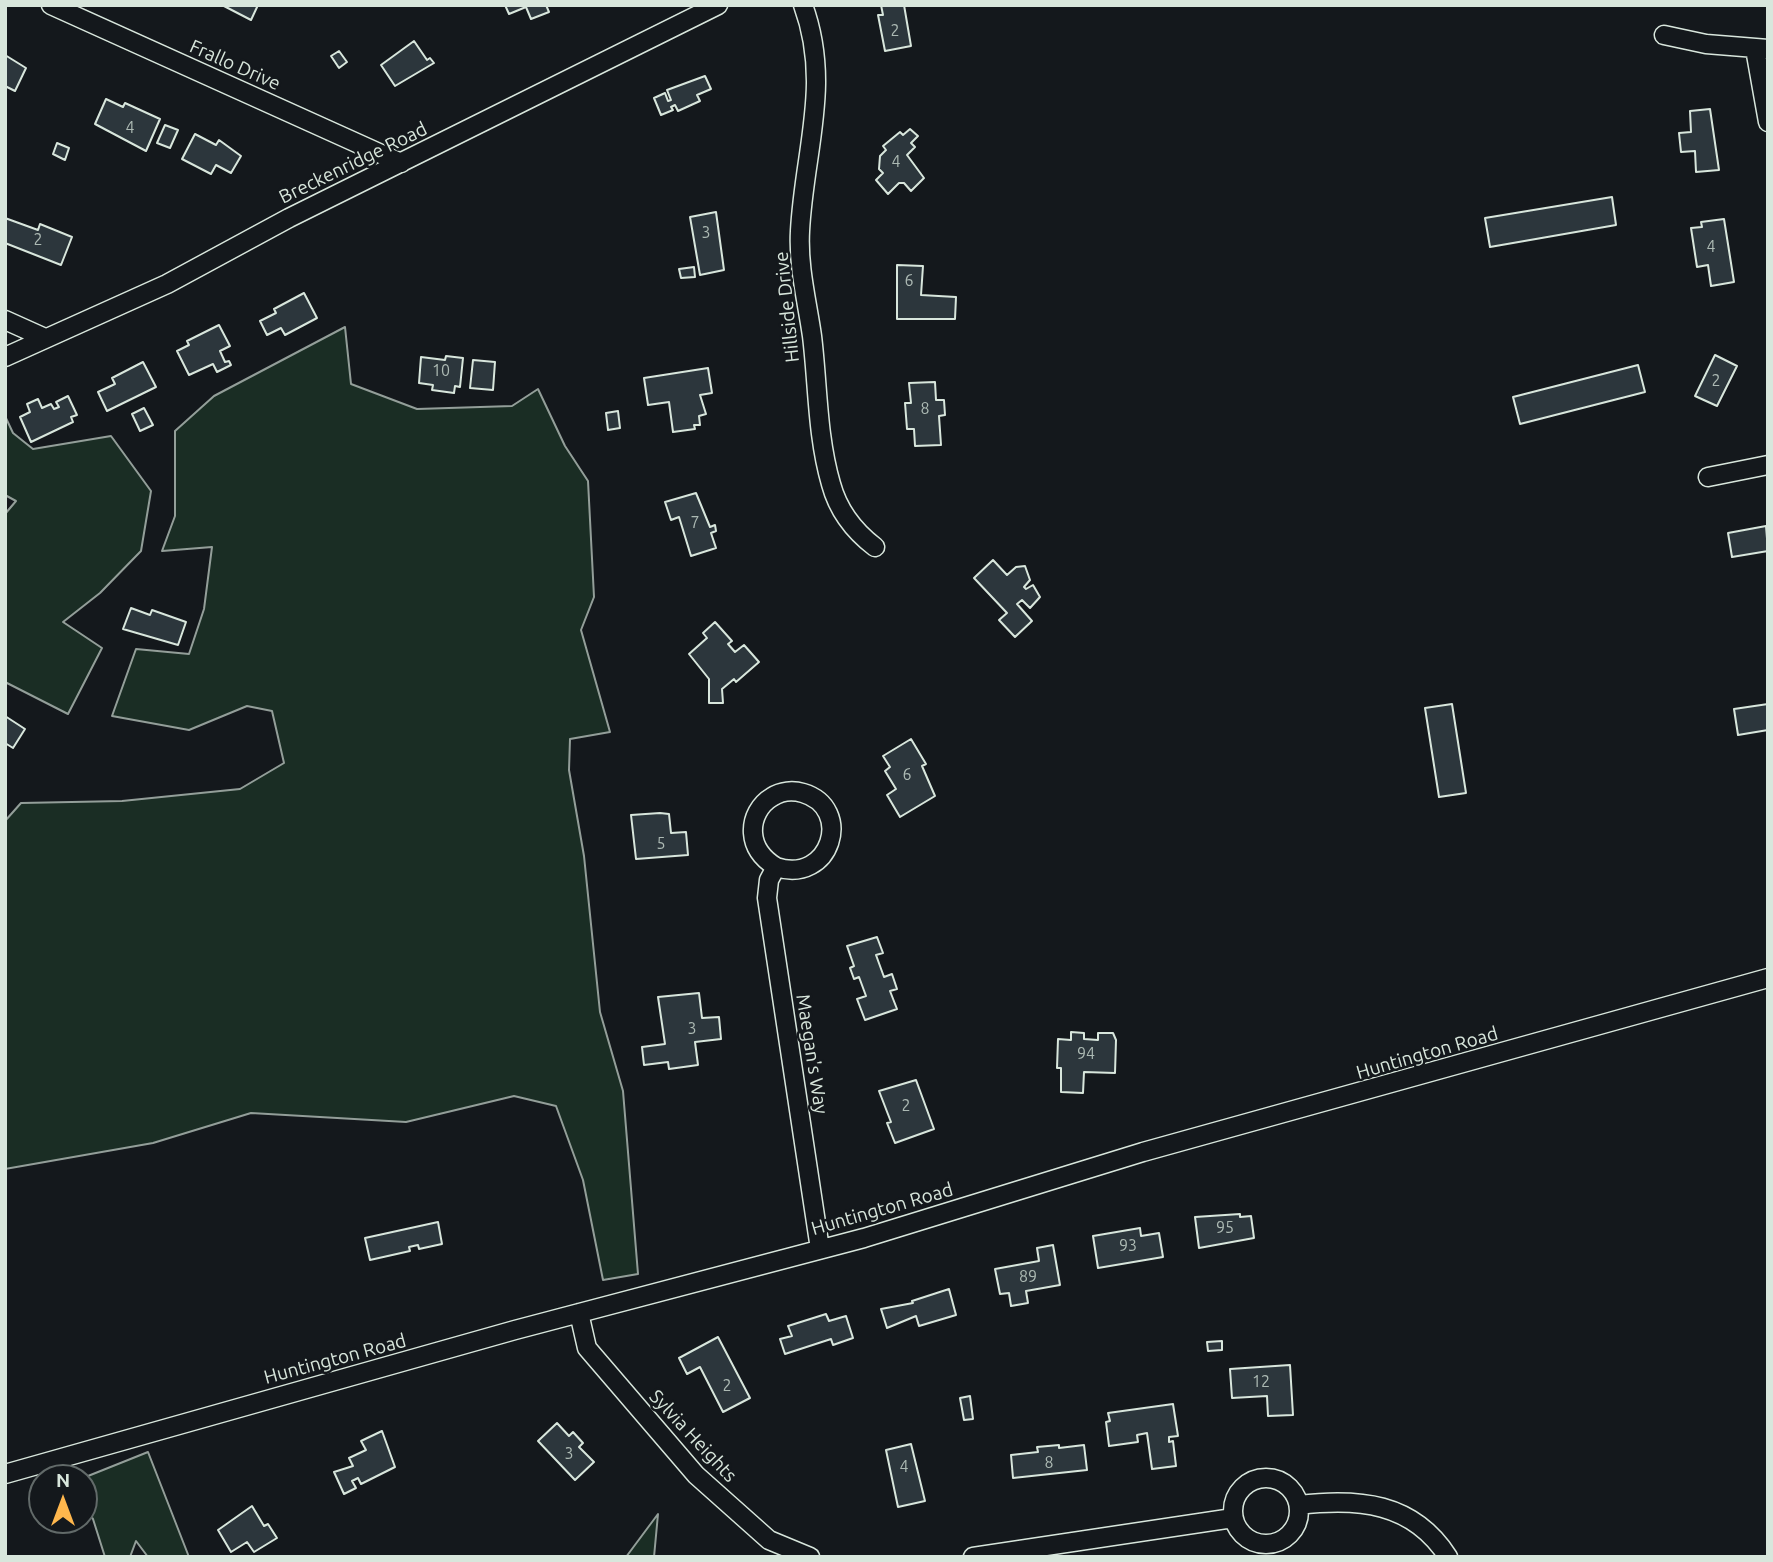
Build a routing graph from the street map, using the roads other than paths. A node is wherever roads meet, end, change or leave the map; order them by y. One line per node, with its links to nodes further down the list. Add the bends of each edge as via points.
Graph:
1 (51, 5): 7 (street, Frallo Drive)
2 (718, 5): 7 (street, Breckenridge Road)
3 (803, 5): 13 (street, Hillside Drive, via 814,36 817,82 800,232 801,274 819,418 831,484 843,513 858,534)
4 (1664, 35): 5 (street)
5 (1761, 49): 6 (street)
6 (1768, 122)
7 (401, 163): 9 (street, Breckenridge Road, via 166,284)
8 (5, 320): 9 (street)
9 (44, 338): 10 (street, Breckenridge Road)
10 (5, 357)
11 (1768, 465): 12 (street)
12 (1709, 477)
13 (876, 547)
14 (776, 867): 14 (street, via 762,856 754,841 755,816 777,794 808,794 829,816 828,847 817,861 802,869); 16 (street, Maegan's Way, via 767,898)
15 (1768, 978): 16 (street, Huntington Road, via 1143,1152)
16 (820, 1249): 17 (street, Huntington Road)
17 (579, 1313): 18 (street, Huntington Road); 21 (street, Sylvia Heights, via 587,1348 696,1475 769,1540)
18 (5, 1474)
19 (1299, 1505): 20 (street, via 1292,1531 1275,1543 1249,1539); 20 (street, via 1288,1485 1260,1478 1236,1494); 23 (street, via 1348,1501 1392,1509 1425,1529)
20 (1233, 1518): 22 (street)
21 (810, 1557)
22 (973, 1557)
23 (1448, 1557)

